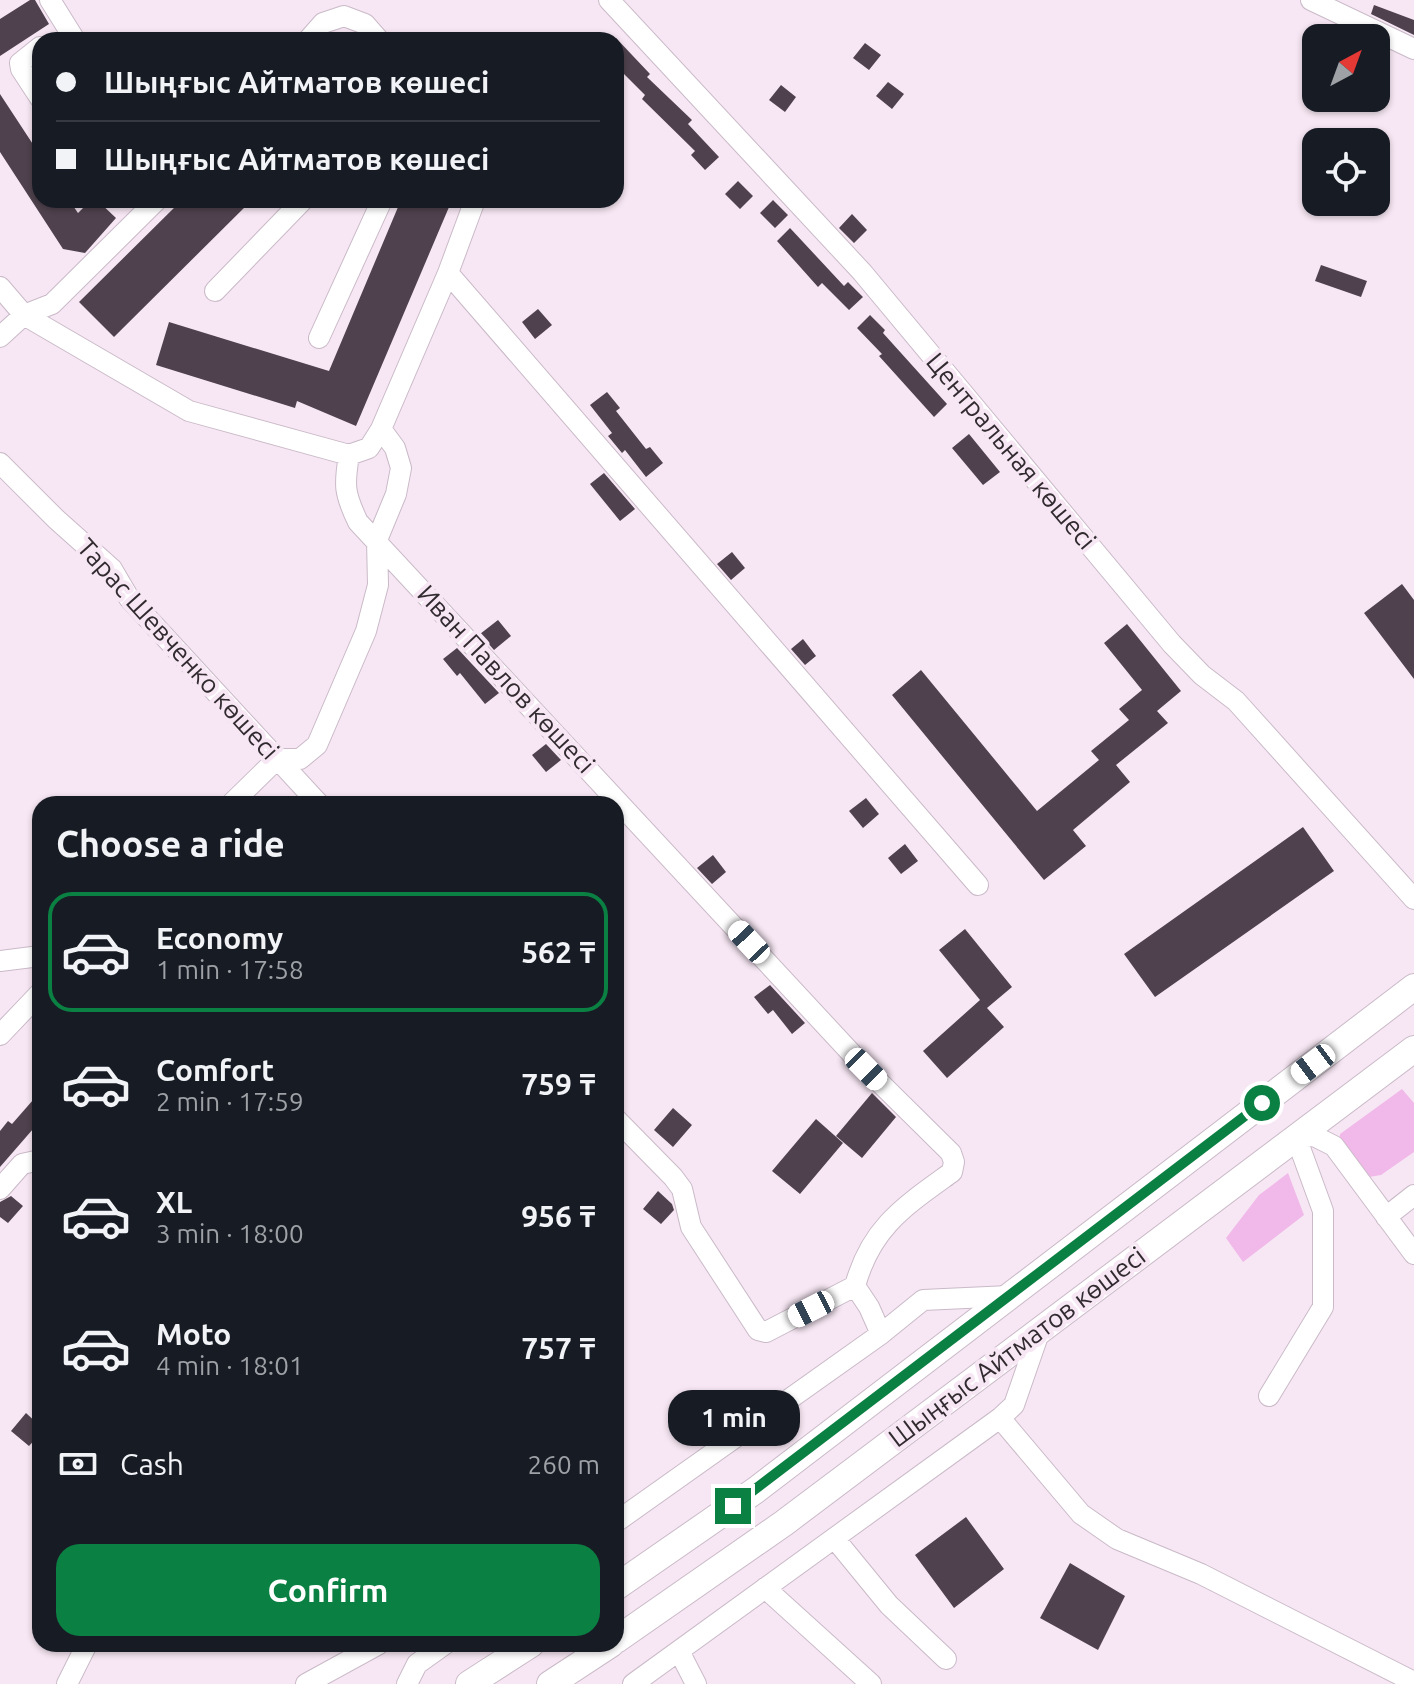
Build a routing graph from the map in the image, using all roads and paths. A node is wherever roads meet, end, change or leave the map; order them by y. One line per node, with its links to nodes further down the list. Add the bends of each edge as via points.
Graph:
1 (50, 0): 4 (street)
2 (609, 0): 30 (street, Центральная көшесі, via 862,272 1172,644 1236,701)
3 (1311, 0): 7 (street)
4 (63, 32)
5 (317, 32): 6 (street, via 323,23 344,16)
6 (372, 32)
7 (1414, 49)
8 (32, 53): 9 (street, via 20,63)
9 (32, 86)
10 (149, 208): 17 (street, via 52,304)
11 (295, 208): 16 (street)
12 (378, 208): 19 (street)
13 (472, 208): 14 (street)
14 (448, 273): 20 (street); 29 (street)
15 (0, 287): 17 (street)
16 (215, 291)
17 (24, 315): 18 (street); 21 (street, via 189,411)
18 (0, 337)
19 (319, 338)
20 (381, 429): 21 (street, via 369,448); 23 (street, via 401,468)
21 (349, 455): 23 (street, Иван Павлов көшесі, via 346,497 358,522)
22 (0, 463): 24 (street, Тарас Шевченко көшесі, via 112,569 129,598)
23 (377, 540): 24 (street, via 378,585 366,631 317,745 300,759); 27 (street, Иван Павлов көшесі)
24 (277, 759): 25 (street); 26 (street, Тарас Шевченко көшесі)
25 (239, 796)
26 (312, 796)
27 (614, 796)
28 (624, 807): 44 (street, Иван Павлов көшесі, via 866,1069 951,1153 952,1172 897,1212 873,1241)
29 (978, 885)
30 (1414, 899)
31 (32, 957): 32 (street)
32 (0, 961)
33 (1414, 987): 45 (main road, Шыңғыс Айтматов көшесі)
34 (32, 1001): 35 (street)
35 (0, 1035)
36 (1414, 1049): 38 (main road, Шыңғыс Айтматов көшесі)
37 (624, 1127): 44 (street, via 682,1189 691,1227 758,1330 766,1332)
38 (1296, 1137): 42 (street, via 1314,1136 1334,1146); 46 (main road, Шыңғыс Айтматов көшесі); 48 (street, via 1323,1211 1323,1307)
39 (32, 1162): 40 (street, via 22,1164)
40 (0, 1189)
41 (1414, 1195): 42 (street)
42 (1386, 1217): 43 (street)
43 (1414, 1254)
44 (855, 1286): 47 (street)
45 (1009, 1296): 47 (street, via 923,1300); 52 (main road, Шыңғыс Айтматов көшесі, via 756,1490)
46 (1040, 1330): 49 (street, via 1014,1405); 54 (main road, Шыңғыс Айтматов көшесі, via 784,1523)
47 (881, 1334): 50 (street)
48 (1269, 1396)
49 (1000, 1418): 51 (street); 62 (street, via 1081,1514 1117,1539 1201,1574)
50 (624, 1516)
51 (835, 1539): 53 (street); 61 (street, via 889,1605)
52 (624, 1581)
53 (765, 1588): 55 (street); 70 (street)
54 (624, 1634)
55 (679, 1651): 68 (street); 69 (street)
56 (83, 1652): 63 (street)
57 (364, 1652): 64 (street)
58 (434, 1652): 65 (street, via 417,1664)
59 (519, 1652): 66 (main road)
60 (599, 1652): 67 (main road)
61 (946, 1659)
62 (1414, 1682)
63 (67, 1684)
64 (306, 1684)
65 (407, 1684)
66 (469, 1684)
67 (550, 1684)
68 (633, 1684)
69 (696, 1684)
70 (871, 1684)

